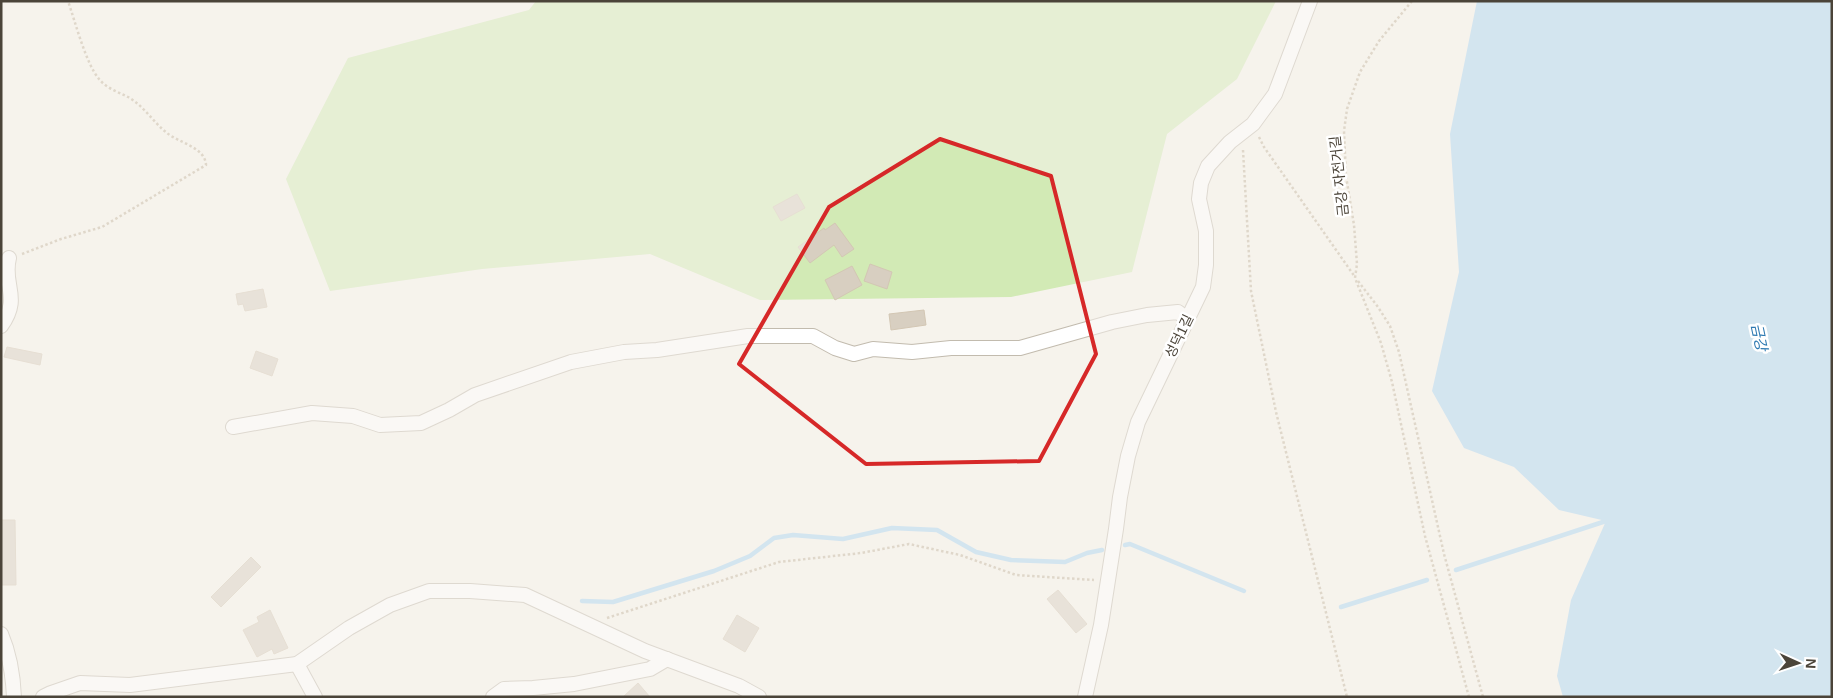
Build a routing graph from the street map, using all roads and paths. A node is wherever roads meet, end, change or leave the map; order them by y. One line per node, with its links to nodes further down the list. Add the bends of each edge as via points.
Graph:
1 (68, 1): 6 (path, via 99,80 140,105 166,133 199,150 206,165 102,227)
2 (1310, 1): 4 (street, 성덕1길, via 1275,94)
3 (1412, 1): 7 (path, 금강 자전거길, via 1379,41 1360,72 1347,109 1344,131 1346,176 1354,225)
4 (1253, 124): 5 (street, 성덕1길); 7 (path, via 1264,147)
5 (1242, 134): 8 (street, 성덕1길, via 1208,166 1201,183 1199,199 1206,231 1206,265 1203,287); 22 (path, via 1251,291 1276,412)
6 (9, 258): 9 (street, via 6,269 12,293 10,314)
7 (1355, 278): 23 (path, via 1392,382 1425,536); 24 (path, via 1390,326 1399,352 1444,554)
8 (1187, 319): 10 (street, via 1178,312 1147,315 1020,348 951,348 912,352 873,349 854,354 813,336 748,336 572,362 475,395 421,423 380,425 353,416 312,413); 11 (street, 성덕1길, via 1138,422 1120,497)
9 (1, 326)
10 (233, 427)
11 (1108, 581): 12 (path, via 1016,575 960,555 910,544 779,562); 21 (street, 성덕1길)
12 (588, 624): 14 (street); 15 (street, via 525,595 470,590 429,591 390,605 349,628)
13 (1, 634): 16 (street, via 14,674)
14 (667, 659): 19 (street, via 650,669 574,684 504,689); 20 (street, via 739,686)
15 (297, 664): 17 (street, via 130,685 80,683); 18 (street)
16 (14, 697)
17 (43, 697)
18 (315, 697)
19 (492, 697)
20 (759, 697)
21 (1085, 697)
22 (1347, 697)
23 (1469, 697)
24 (1483, 697)

